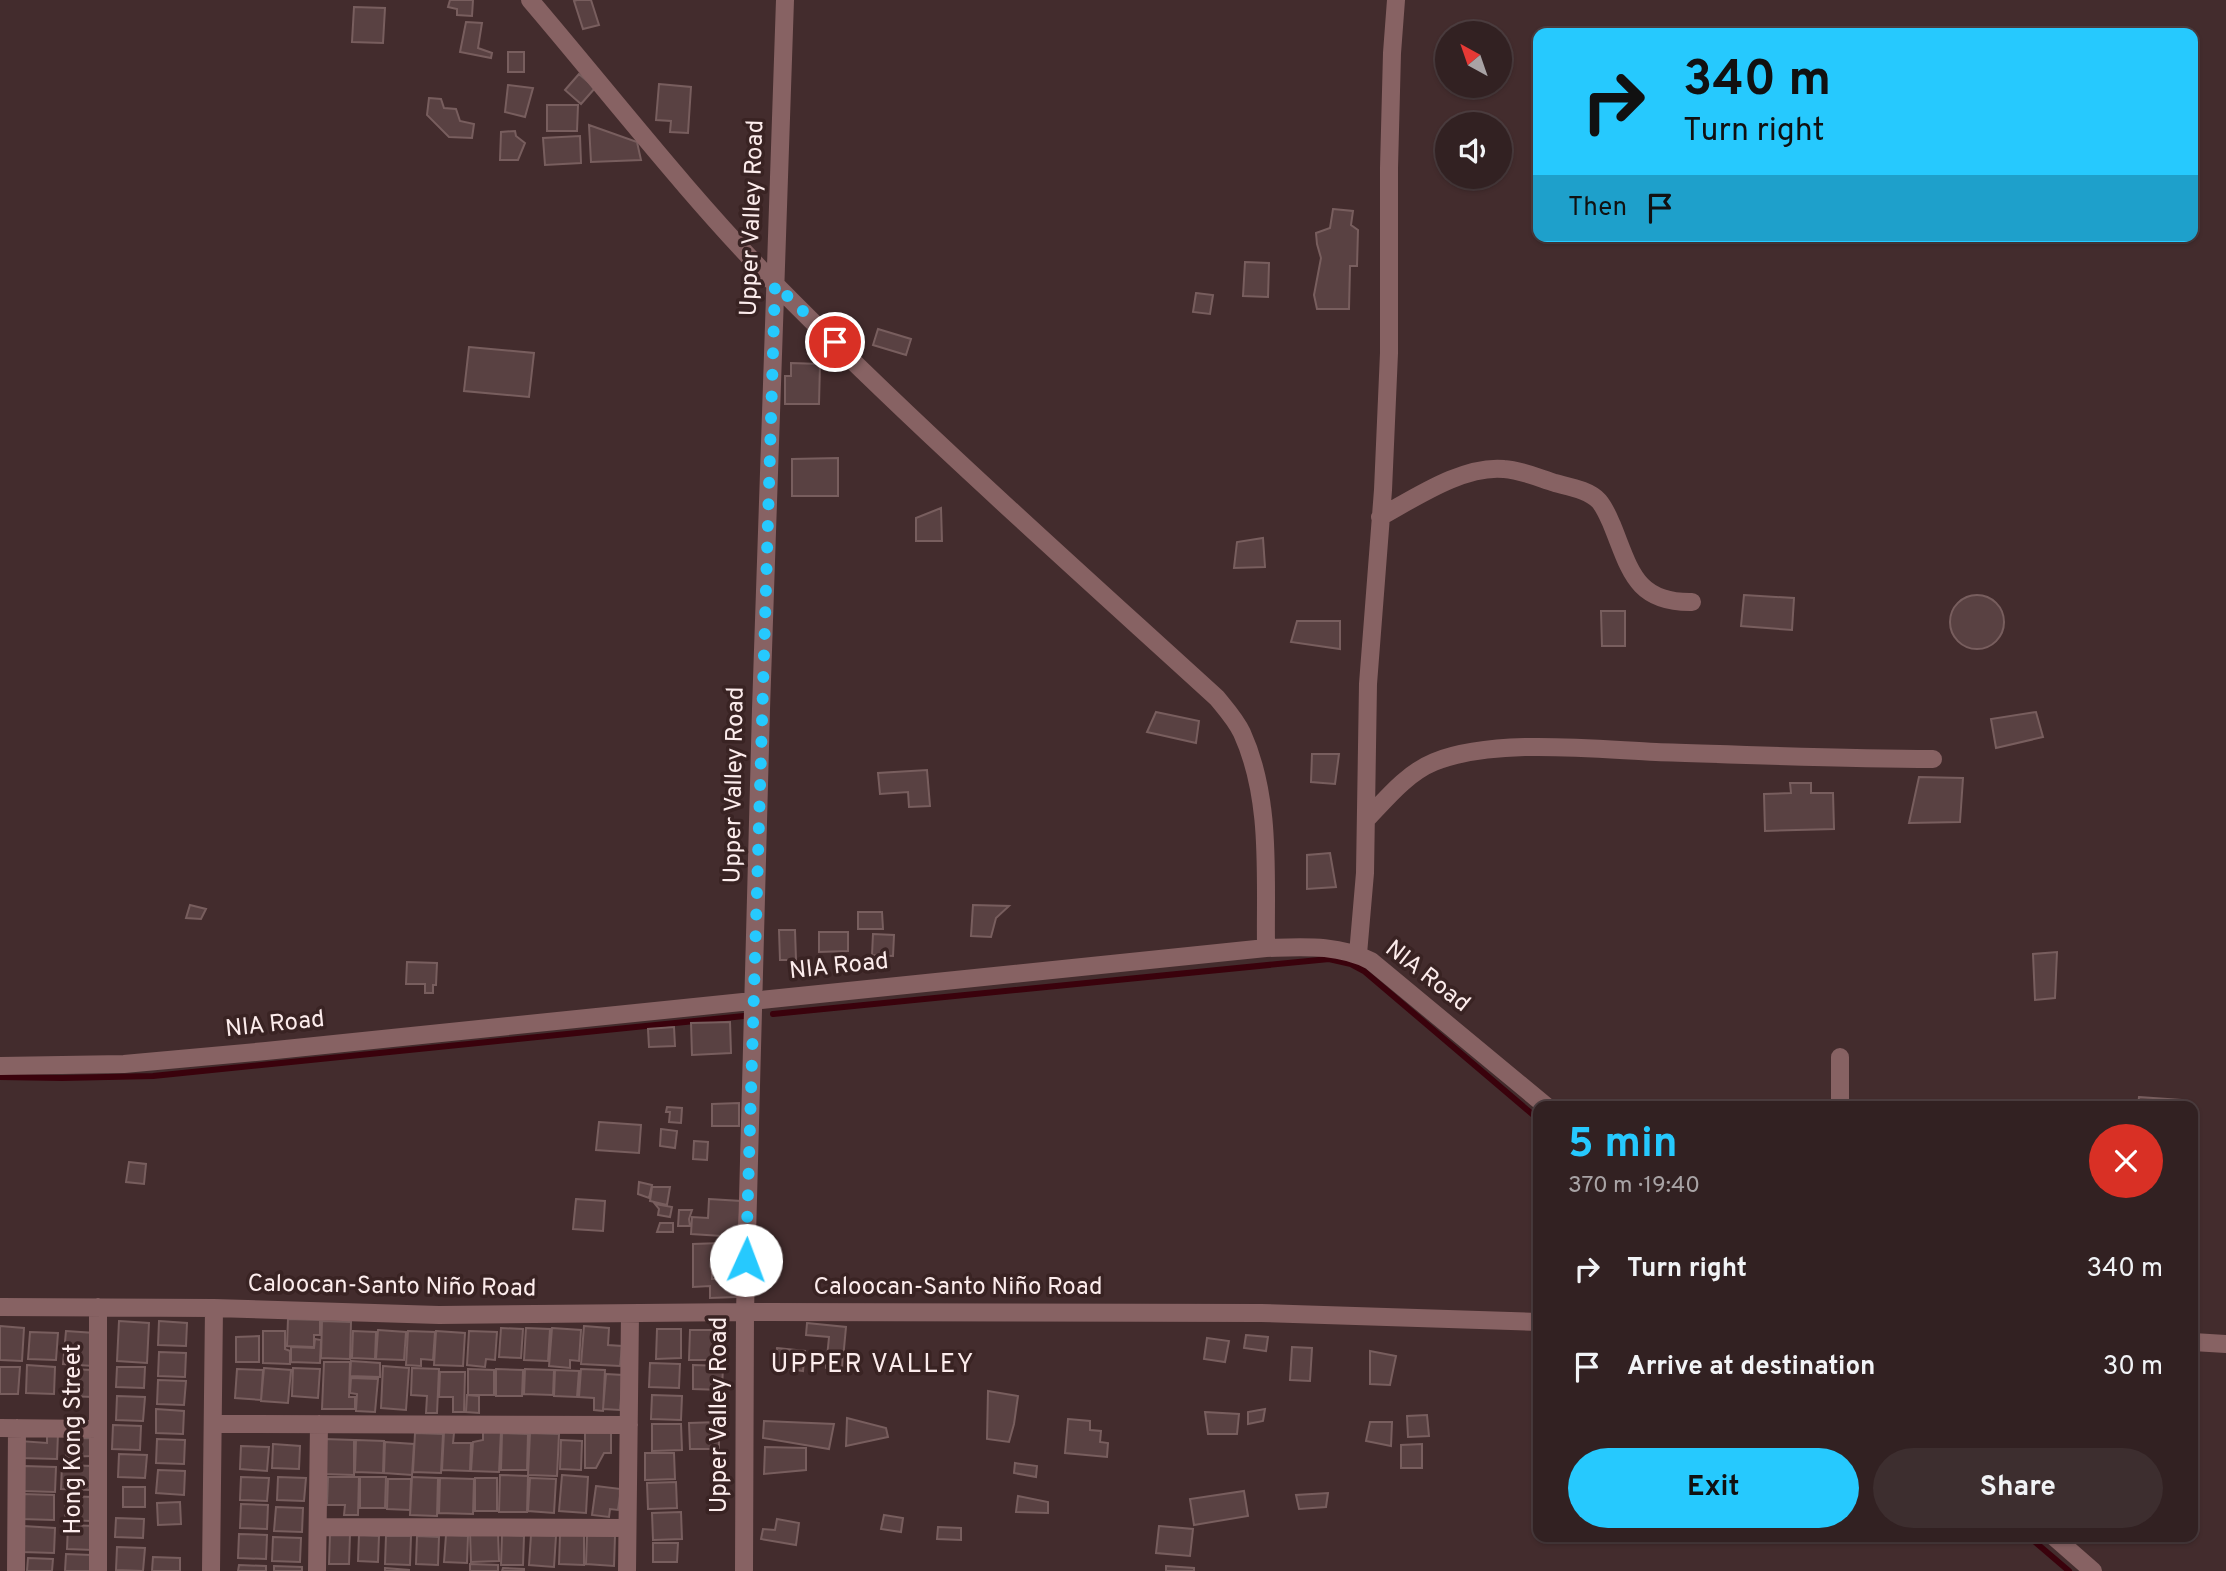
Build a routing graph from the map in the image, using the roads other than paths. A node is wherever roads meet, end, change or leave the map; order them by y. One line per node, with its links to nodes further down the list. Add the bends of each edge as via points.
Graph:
1 (530, 0): 4 (street)
2 (785, 0): 4 (street, Upper Valley Road)
3 (1396, 0): 5 (street, via 1389,168 1389,353)
4 (775, 284): 9 (street, via 954,458 1228,712 1241,731 1261,799); 11 (street, Upper Valley Road)
5 (1380, 517): 6 (street, via 1462,476 1482,470 1519,472 1599,500 1644,588 1672,602); 8 (street, via 1368,684)
6 (1692, 601)
7 (1933, 759): 8 (street, via 1573,748 1464,752 1432,762 1409,777)
8 (1366, 820): 10 (street)
9 (1266, 948): 10 (street, NIA Road, via 1338,949); 11 (street, NIA Road)
10 (1358, 954): 14 (street, NIA Road)
11 (754, 1000): 13 (street, NIA Road, via 137,1062); 19 (street, Upper Valley Road)
12 (1840, 1057): 15 (street)
13 (0, 1066)
14 (1540, 1101)
15 (1840, 1101)
16 (0, 1307): 17 (street, Caloocan-Santo Niño Road)
17 (98, 1307): 18 (street, Caloocan-Santo Niño Road); 28 (street, Hong Kong Street)
18 (215, 1308): 20 (street, Caloocan-Santo Niño Road, via 439,1315); 24 (street)
19 (745, 1312): 20 (street, Caloocan-Santo Niño Road); 21 (street, Caloocan-Santo Niño Road, via 1261,1313); 37 (street, Upper Valley Road)
20 (630, 1314): 26 (street)
21 (1533, 1322)
22 (2198, 1342): 23 (street)
23 (2226, 1344)
24 (213, 1424): 25 (street); 34 (street)
25 (319, 1424): 26 (street); 29 (street)
26 (629, 1425): 30 (street)
27 (8, 1428): 28 (street); 32 (street)
28 (98, 1429): 33 (street, Hong Kong Street)
29 (318, 1527): 30 (street); 35 (street)
30 (627, 1528): 36 (street)
31 (2060, 1542): 38 (street)
32 (16, 1571)
33 (98, 1571)
34 (211, 1571)
35 (317, 1571)
36 (627, 1571)
37 (744, 1571)
38 (2093, 1571)

